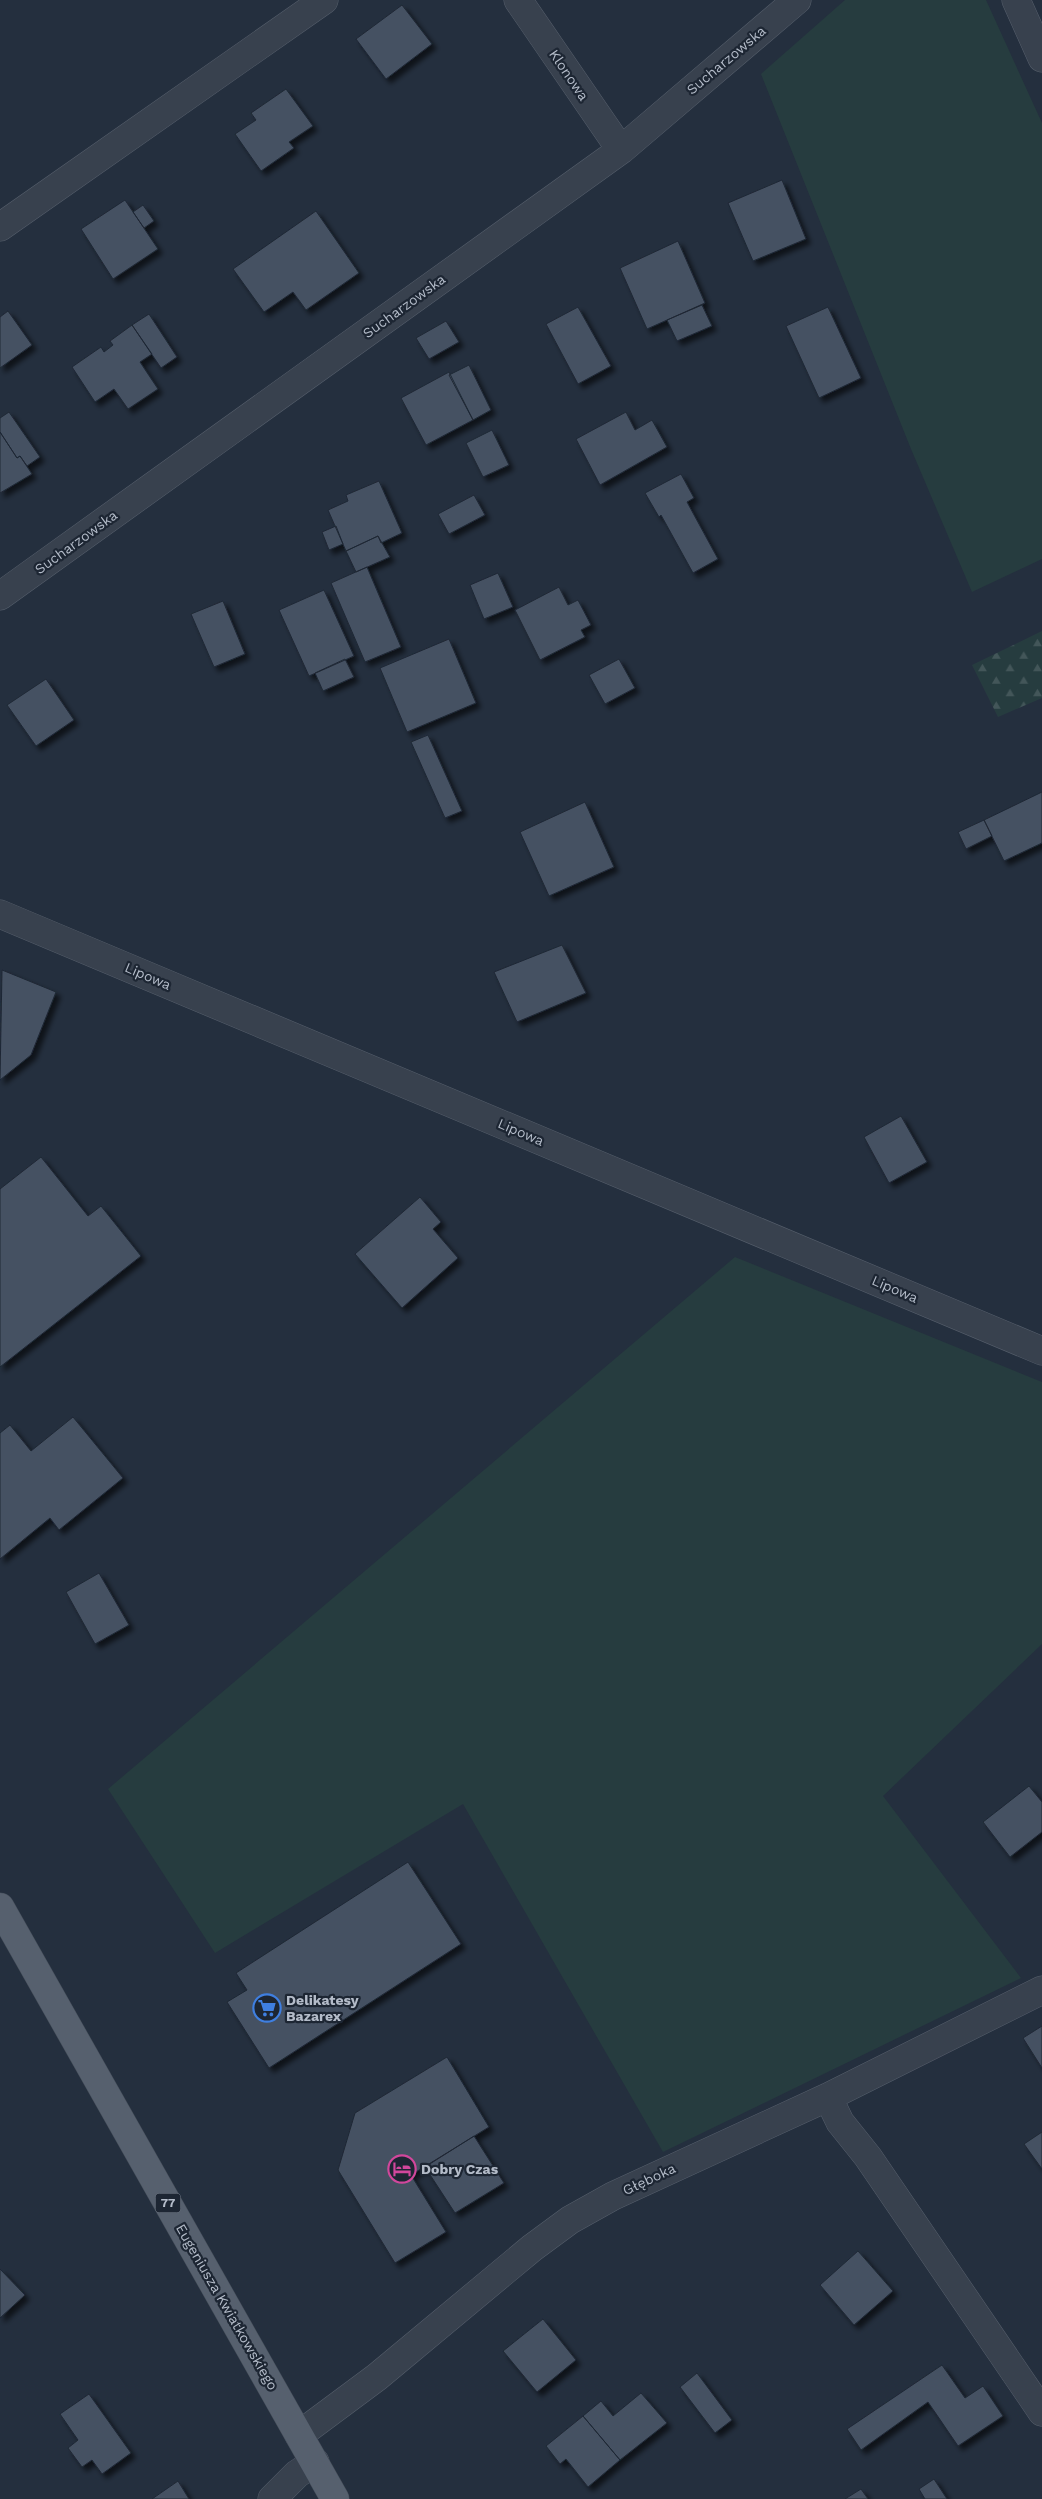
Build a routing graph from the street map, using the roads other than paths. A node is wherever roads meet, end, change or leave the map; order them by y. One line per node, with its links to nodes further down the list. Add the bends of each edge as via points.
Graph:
1 (324, 0): 7 (street)
2 (518, 0): 6 (street, Klonowa)
3 (797, 0): 6 (street, Sucharzowska)
4 (1016, 0): 5 (street)
5 (1042, 58)
6 (621, 150): 8 (street, Sucharzowska)
7 (0, 227)
8 (0, 596)
9 (0, 914): 10 (street, Lipowa)
10 (1042, 1351)
11 (0, 1907): 15 (main road, Eugeniusza Kwiatkowskiego / 77)
12 (1042, 1990): 13 (street, Głęboka)
13 (828, 2097): 14 (street, via 840,2122 868,2157); 15 (street, Głęboka, via 613,2196 570,2220 377,2377)
14 (1042, 2412)
15 (299, 2435): 16 (main road, Eugeniusza Kwiatkowskiego / 77)
16 (315, 2462): 17 (street, via 297,2474); 18 (main road, Eugeniusza Kwiatkowskiego / 77)
17 (272, 2499)
18 (335, 2499)

